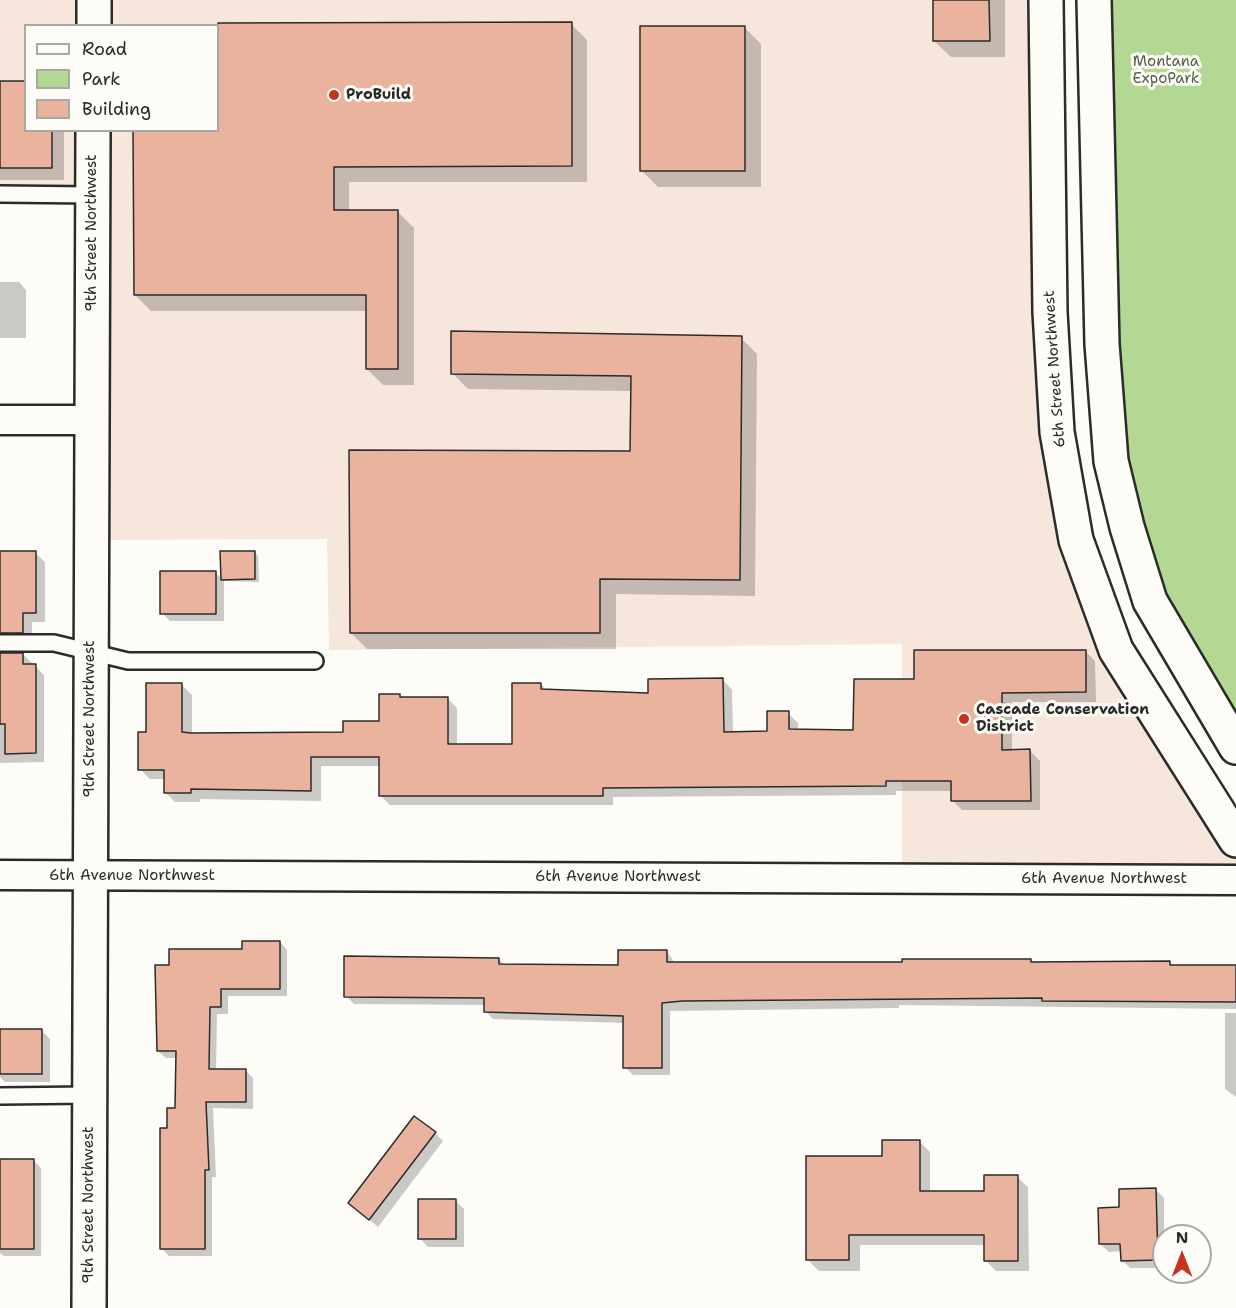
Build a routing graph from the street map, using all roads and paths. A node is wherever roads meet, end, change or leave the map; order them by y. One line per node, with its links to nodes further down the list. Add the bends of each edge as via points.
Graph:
1 (94, 0): 4 (main road)
2 (1046, 0): 14 (main road, 6th Street Northwest, via 1050,312 1057,432 1076,540 1116,650)
3 (1094, 0): 13 (main road, via 1102,344 1111,461 1150,601)
4 (94, 24)
5 (93, 132): 7 (main road, 9th Street Northwest)
6 (0, 194): 7 (lane)
7 (93, 195): 9 (main road, 9th Street Northwest)
8 (0, 420): 9 (street)
9 (91, 420): 11 (main road, 9th Street Northwest)
10 (0, 643): 11 (lane, via 54,643)
11 (91, 652): 12 (lane, via 128,661); 16 (main road, 9th Street Northwest)
12 (315, 661)
13 (1236, 747)
14 (1236, 840)
15 (0, 875): 16 (street, 6th Avenue Northwest)
16 (90, 875): 17 (street, 6th Avenue Northwest); 18 (main road, 9th Street Northwest)
17 (1236, 880)
18 (90, 1095): 19 (lane); 20 (main road, 9th Street Northwest)
19 (0, 1096)
20 (89, 1308)

